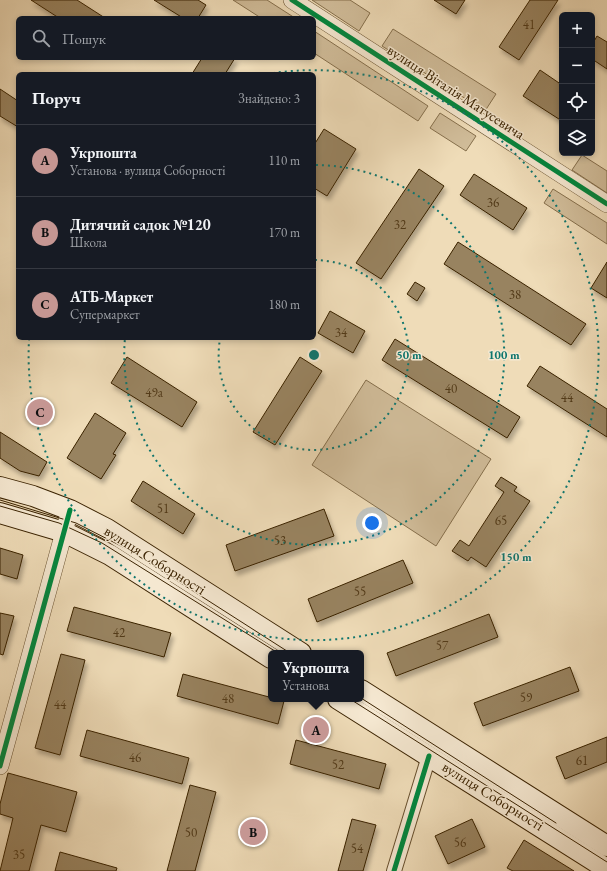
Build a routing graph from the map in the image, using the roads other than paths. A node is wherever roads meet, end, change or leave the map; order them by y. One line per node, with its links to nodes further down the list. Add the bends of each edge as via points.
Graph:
1 (292, 0): 2 (street, вулиця Віталія Матусевича)
2 (607, 204)
3 (0, 486): 4 (main road, вулиця Соборності)
4 (70, 510): 6 (street); 7 (main road, вулиця Соборності, via 107,529)
5 (0, 513): 6 (main road, вулиця Соборності)
6 (64, 532): 8 (main road, вулиця Соборності, via 110,556); 12 (street)
7 (296, 650)
8 (268, 656)
9 (364, 692): 13 (main road, вулиця Соборності)
10 (343, 702): 11 (main road, вулиця Соборності)
11 (429, 756): 14 (main road, вулиця Соборності); 15 (street)
12 (0, 766)
13 (607, 846)
14 (607, 869)
15 (394, 871)

